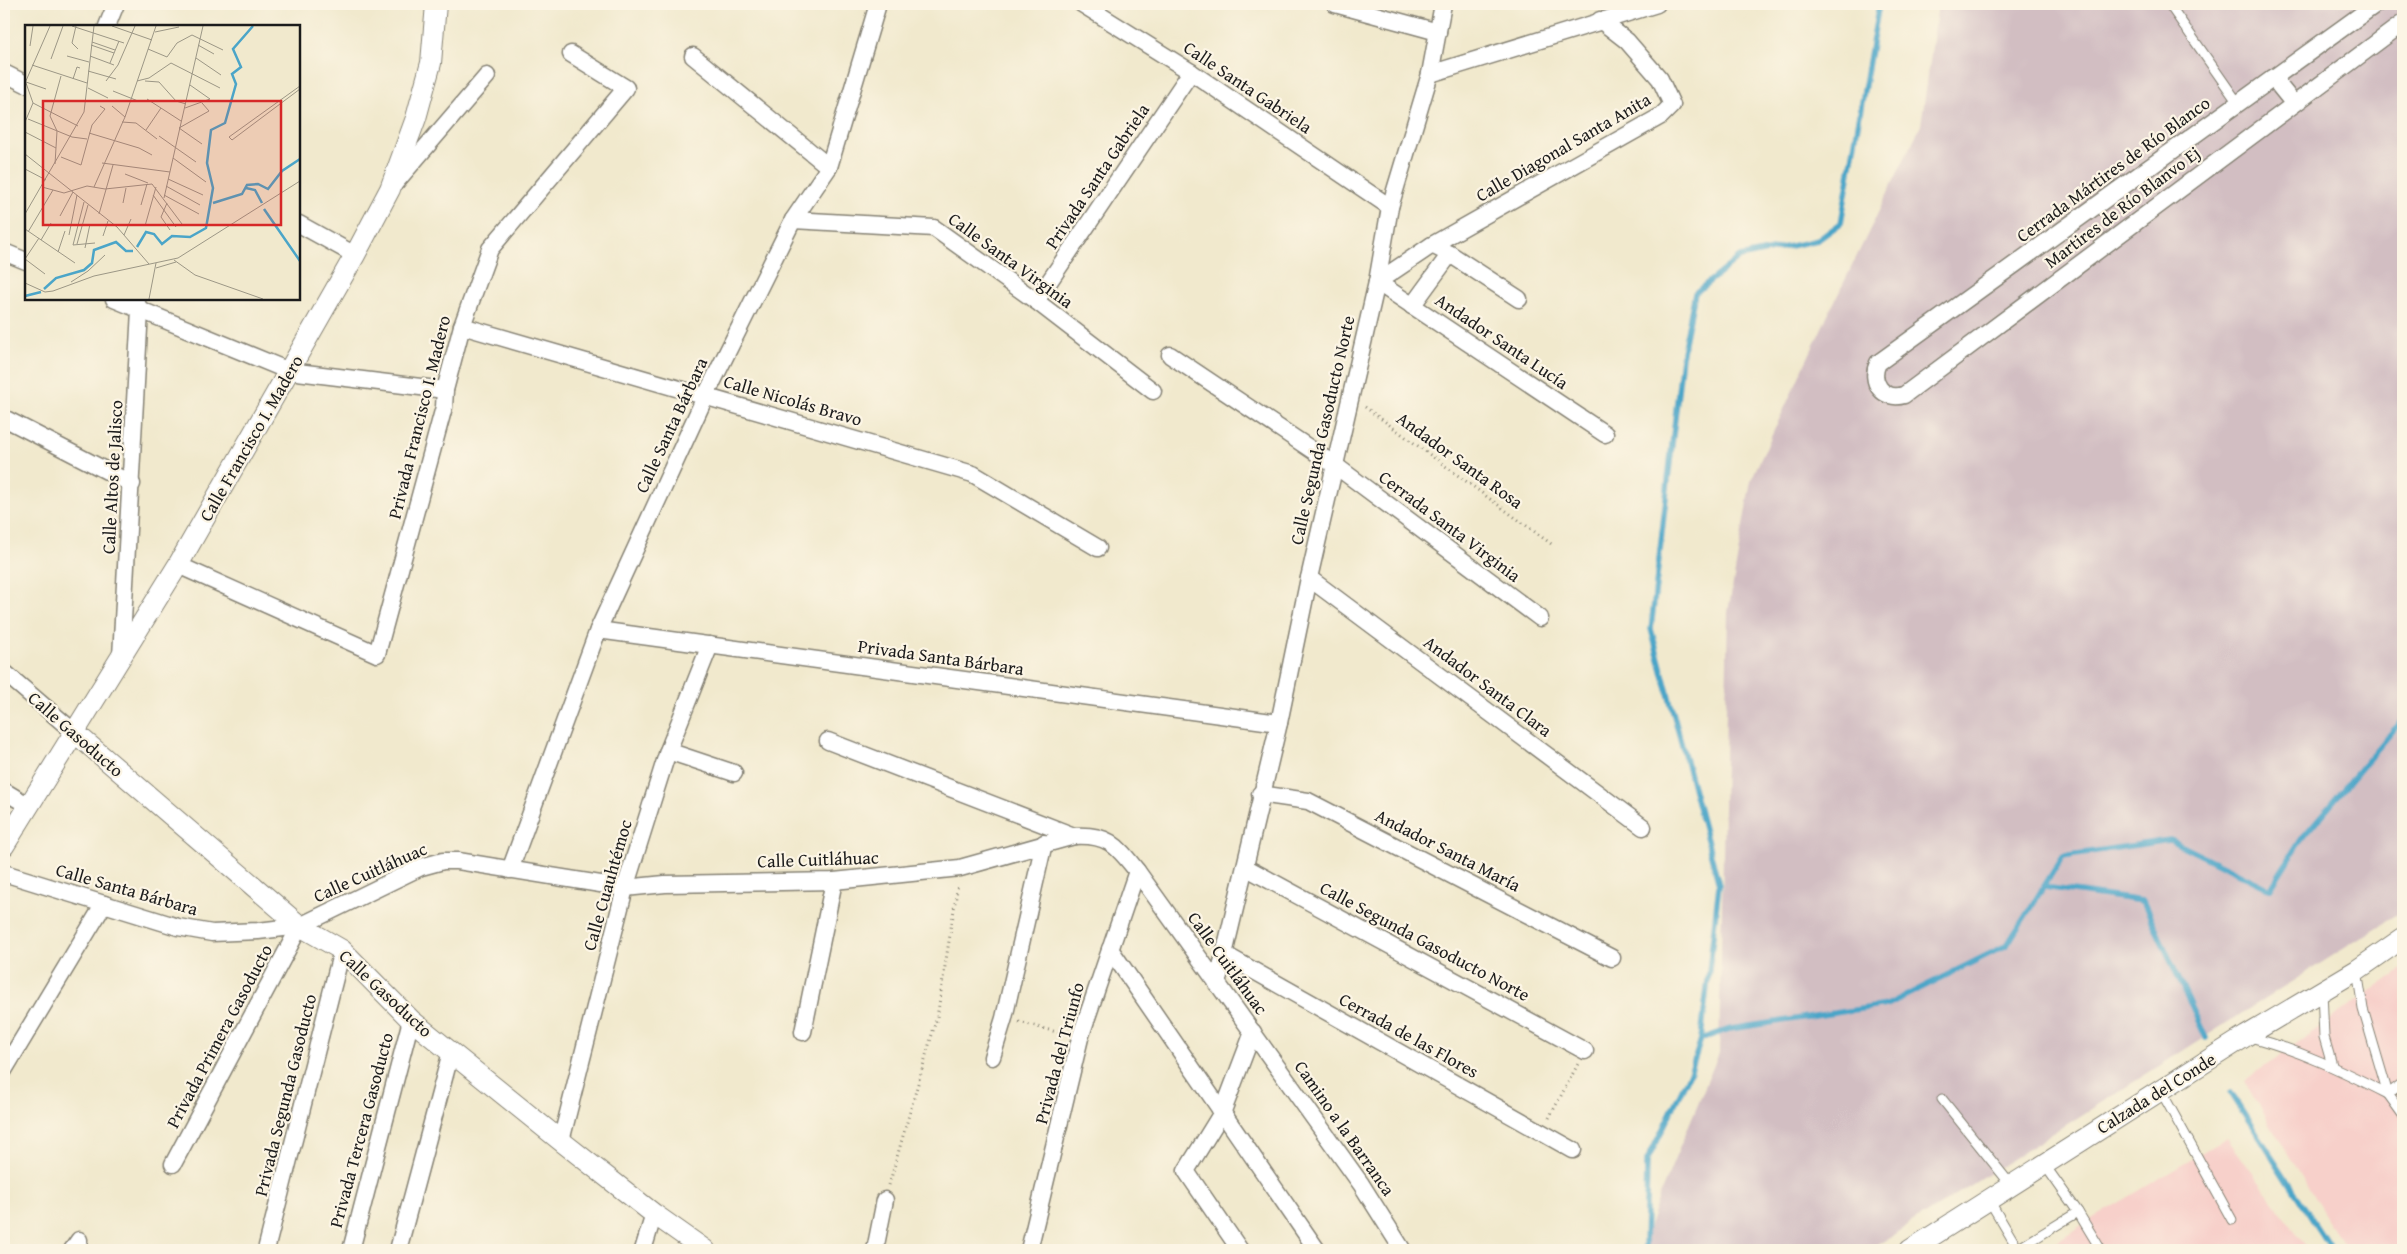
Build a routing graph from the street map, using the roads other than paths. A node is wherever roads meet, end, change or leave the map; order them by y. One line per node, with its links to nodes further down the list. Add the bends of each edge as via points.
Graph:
1 (116, 4): 12 (street)
2 (436, 4): 25 (street, Calle Francisco I. Madero, via 431,63 416,118)
3 (878, 4): 24 (street, Calle Santa Bárbara)
4 (1082, 4): 16 (street, Calle Santa Gabriela)
5 (1335, 4): 13 (street)
6 (1443, 4): 13 (street, Calle Segunda Gasoducto Norte)
7 (1657, 4): 10 (street)
8 (2170, 4): 22 (lane)
9 (2376, 4): 20 (street, Cerrada Mártires de Río Blanco)
10 (1600, 20): 18 (street); 29 (street, Calle Diagonal Santa Anita, via 1627,41 1660,79 1672,105 1661,116)
11 (2403, 23): 23 (street, Martires de Río Blanvo Ej)
12 (107, 25)
13 (1438, 32): 18 (street, Calle Segunda Gasoducto Norte)
14 (571, 54): 40 (street, Privada Francisco I. Madero, via 626,88 490,249)
15 (693, 56): 24 (street)
16 (1191, 72): 26 (street, Calle Santa Gabriela); 37 (street, Privada Santa Gabriela)
17 (4, 73): 21 (street)
18 (1430, 74): 26 (street, Calle Segunda Gasoducto Norte)
19 (487, 76): 25 (street)
20 (2272, 78): 22 (street, Cerrada Mártires de Río Blanco); 23 (street)
21 (25, 84)
22 (2238, 103): 42 (street, Cerrada Mártires de Río Blanco, via 1878,363)
23 (2294, 104): 42 (street, Martires de Río Blanvo Ej, via 1904,395 1893,396 1880,389 1875,378)
24 (829, 167): 27 (street, Calle Santa Bárbara)
25 (390, 189): 32 (street, Calle Francisco I. Madero)
26 (1390, 207): 34 (street, Calle Segunda Gasoducto Norte)
27 (793, 220): 37 (street, Calle Santa Virginia, via 934,228); 46 (street, Calle Santa Bárbara)
28 (300, 225): 32 (street)
29 (1432, 245): 31 (street); 34 (street, Calle Diagonal Santa Anita)
30 (4, 252): 33 (street)
31 (1450, 254): 35 (street); 39 (street)
32 (355, 255): 43 (street, Calle Francisco I. Madero)
33 (25, 261)
34 (1377, 282): 39 (street, Andador Santa Lucía); 49 (street, Calle Segunda Gasoducto Norte)
35 (1518, 299)
36 (119, 300): 38 (street)
37 (1036, 301): 45 (street, Calle Santa Virginia)
38 (138, 304): 43 (street); 50 (street, Calle Altos de Jalisco)
39 (1412, 306): 48 (street, Andador Santa Lucía)
40 (462, 326): 44 (street, Privada Francisco I. Madero); 46 (street, Calle Nicolás Bravo)
41 (1170, 355): 49 (street)
42 (1876, 369)
43 (290, 371): 44 (street); 52 (street, Calle Francisco I. Madero)
44 (445, 390): 52 (street, Privada Francisco I. Madero, via 444,407 377,654)
45 (1153, 391)
46 (706, 395): 51 (street, Calle Nicolás Bravo, via 973,474); 55 (street, Calle Santa Bárbara)
47 (4, 418): 50 (street)
48 (1605, 434)
49 (1336, 466): 53 (street, Calle Segunda Gasoducto Norte); 54 (street, Cerrada Santa Virginia)
50 (132, 484): 57 (street, Calle Altos de Jalisco)
51 (1098, 548)
52 (178, 565): 57 (street, Calle Francisco I. Madero)
53 (1309, 578): 59 (street, Calle Segunda Gasoducto Norte); 67 (street, Andador Santa Clara)
54 (1540, 618)
55 (598, 630): 56 (street, Privada Santa Bárbara); 72 (street, Calle Santa Bárbara)
56 (710, 645): 59 (street, Privada Santa Bárbara); 62 (street, Calle Cuauhtémoc)
57 (121, 660): 60 (street, Calle Francisco I. Madero)
58 (4, 672): 60 (street, Calle Gasoducto)
59 (1278, 723): 65 (street, Calle Segunda Gasoducto Norte)
60 (74, 732): 66 (street, Calle Francisco I. Madero); 78 (street, Calle Gasoducto)
61 (828, 741): 68 (street)
62 (668, 751): 63 (street); 76 (street, Calle Cuauhtémoc)
63 (734, 773)
64 (4, 791): 66 (street)
65 (1260, 794): 71 (street, Calle Segunda Gasoducto Norte); 83 (street, Andador Santa María, via 1308,801)
66 (29, 806): 70 (street, Calle Francisco I. Madero)
67 (1643, 826)
68 (1074, 836): 69 (street, Calle Cuitláhuac); 73 (street, Calle Cuitláhuac, via 1103,838 1117,846)
69 (1044, 843): 75 (street, Calle Cuitláhuac, via 960,868); 93 (street)
70 (4, 846)
71 (1246, 868): 82 (street, Calle Segunda Gasoducto Norte); 91 (street, Calle Segunda Gasoducto Norte)
72 (510, 870): 76 (street, Calle Cuitláhuac); 78 (street, Calle Cuitláhuac, via 443,861 421,867)
73 (1137, 870): 80 (street, Privada del Triunfo); 85 (street, Calle Cuitláhuac)
74 (4, 873): 77 (street, Calle Santa Bárbara)
75 (834, 881): 76 (street, Calle Cuitláhuac, via 665,884); 88 (street)
76 (624, 888): 102 (street, Calle Cuauhtémoc)
77 (104, 904): 78 (street, Calle Santa Bárbara, via 178,927 212,933); 95 (street)
78 (300, 926): 81 (street, Calle Gasoducto); 104 (street, Privada Primera Gasoducto)
79 (2403, 938): 84 (street, Calzada del Conde)
80 (1110, 949): 100 (street); 119 (street, Privada del Triunfo, via 1080,1038)
81 (342, 950): 87 (street, Calle Gasoducto); 113 (street, Privada Segunda Gasoducto)
82 (1224, 954): 85 (street, Calle Segunda Gasoducto Norte); 103 (street, Cerrada de las Flores)
83 (1612, 958)
84 (2357, 970): 86 (street, Calzada del Conde); 98 (lane, via 2363,1009)
85 (1217, 984): 89 (street, Calle Cuitláhuac)
86 (2322, 991): 90 (street, Calzada del Conde); 94 (lane, via 2324,1037)
87 (411, 1020): 92 (street, Calle Gasoducto); 114 (street, Privada Tercera Gasoducto)
88 (803, 1032)
89 (1253, 1032): 100 (street); 112 (street, Camino a la Barranca, via 1361,1184)
90 (2246, 1036): 94 (lane, via 2282,1045); 97 (street, Calzada del Conde)
91 (1585, 1051)
92 (451, 1052): 102 (street, Calle Gasoducto); 115 (street)
93 (992, 1058)
94 (2332, 1065): 98 (lane)
95 (4, 1070)
96 (2403, 1083): 98 (lane)
97 (2160, 1091): 105 (street, Calzada del Conde); 111 (lane)
98 (2388, 1094): 101 (lane)
99 (1942, 1099): 106 (lane)
100 (1223, 1111): 120 (street, via 1186,1171); 121 (street)
101 (2403, 1115)
102 (561, 1142): 110 (street, Calle Gasoducto)
103 (1573, 1150)
104 (173, 1164)
105 (2044, 1164): 106 (street, Calzada del Conde); 109 (lane)
106 (2011, 1185): 107 (street, Calzada del Conde)
107 (1989, 1199): 122 (street, Calzada del Conde); 123 (lane)
108 (885, 1200): 118 (street)
109 (2078, 1212): 123 (lane); 124 (lane)
110 (654, 1214): 116 (street); 117 (street, Calle Gasoducto)
111 (2232, 1220)
112 (1402, 1249)
113 (266, 1250)
114 (350, 1250)
115 (398, 1250)
116 (643, 1250)
117 (705, 1250)
118 (875, 1250)
119 (1030, 1250)
120 (1240, 1250)
121 (1317, 1250)
122 (1910, 1250)
123 (2017, 1250)
124 (2101, 1250)

